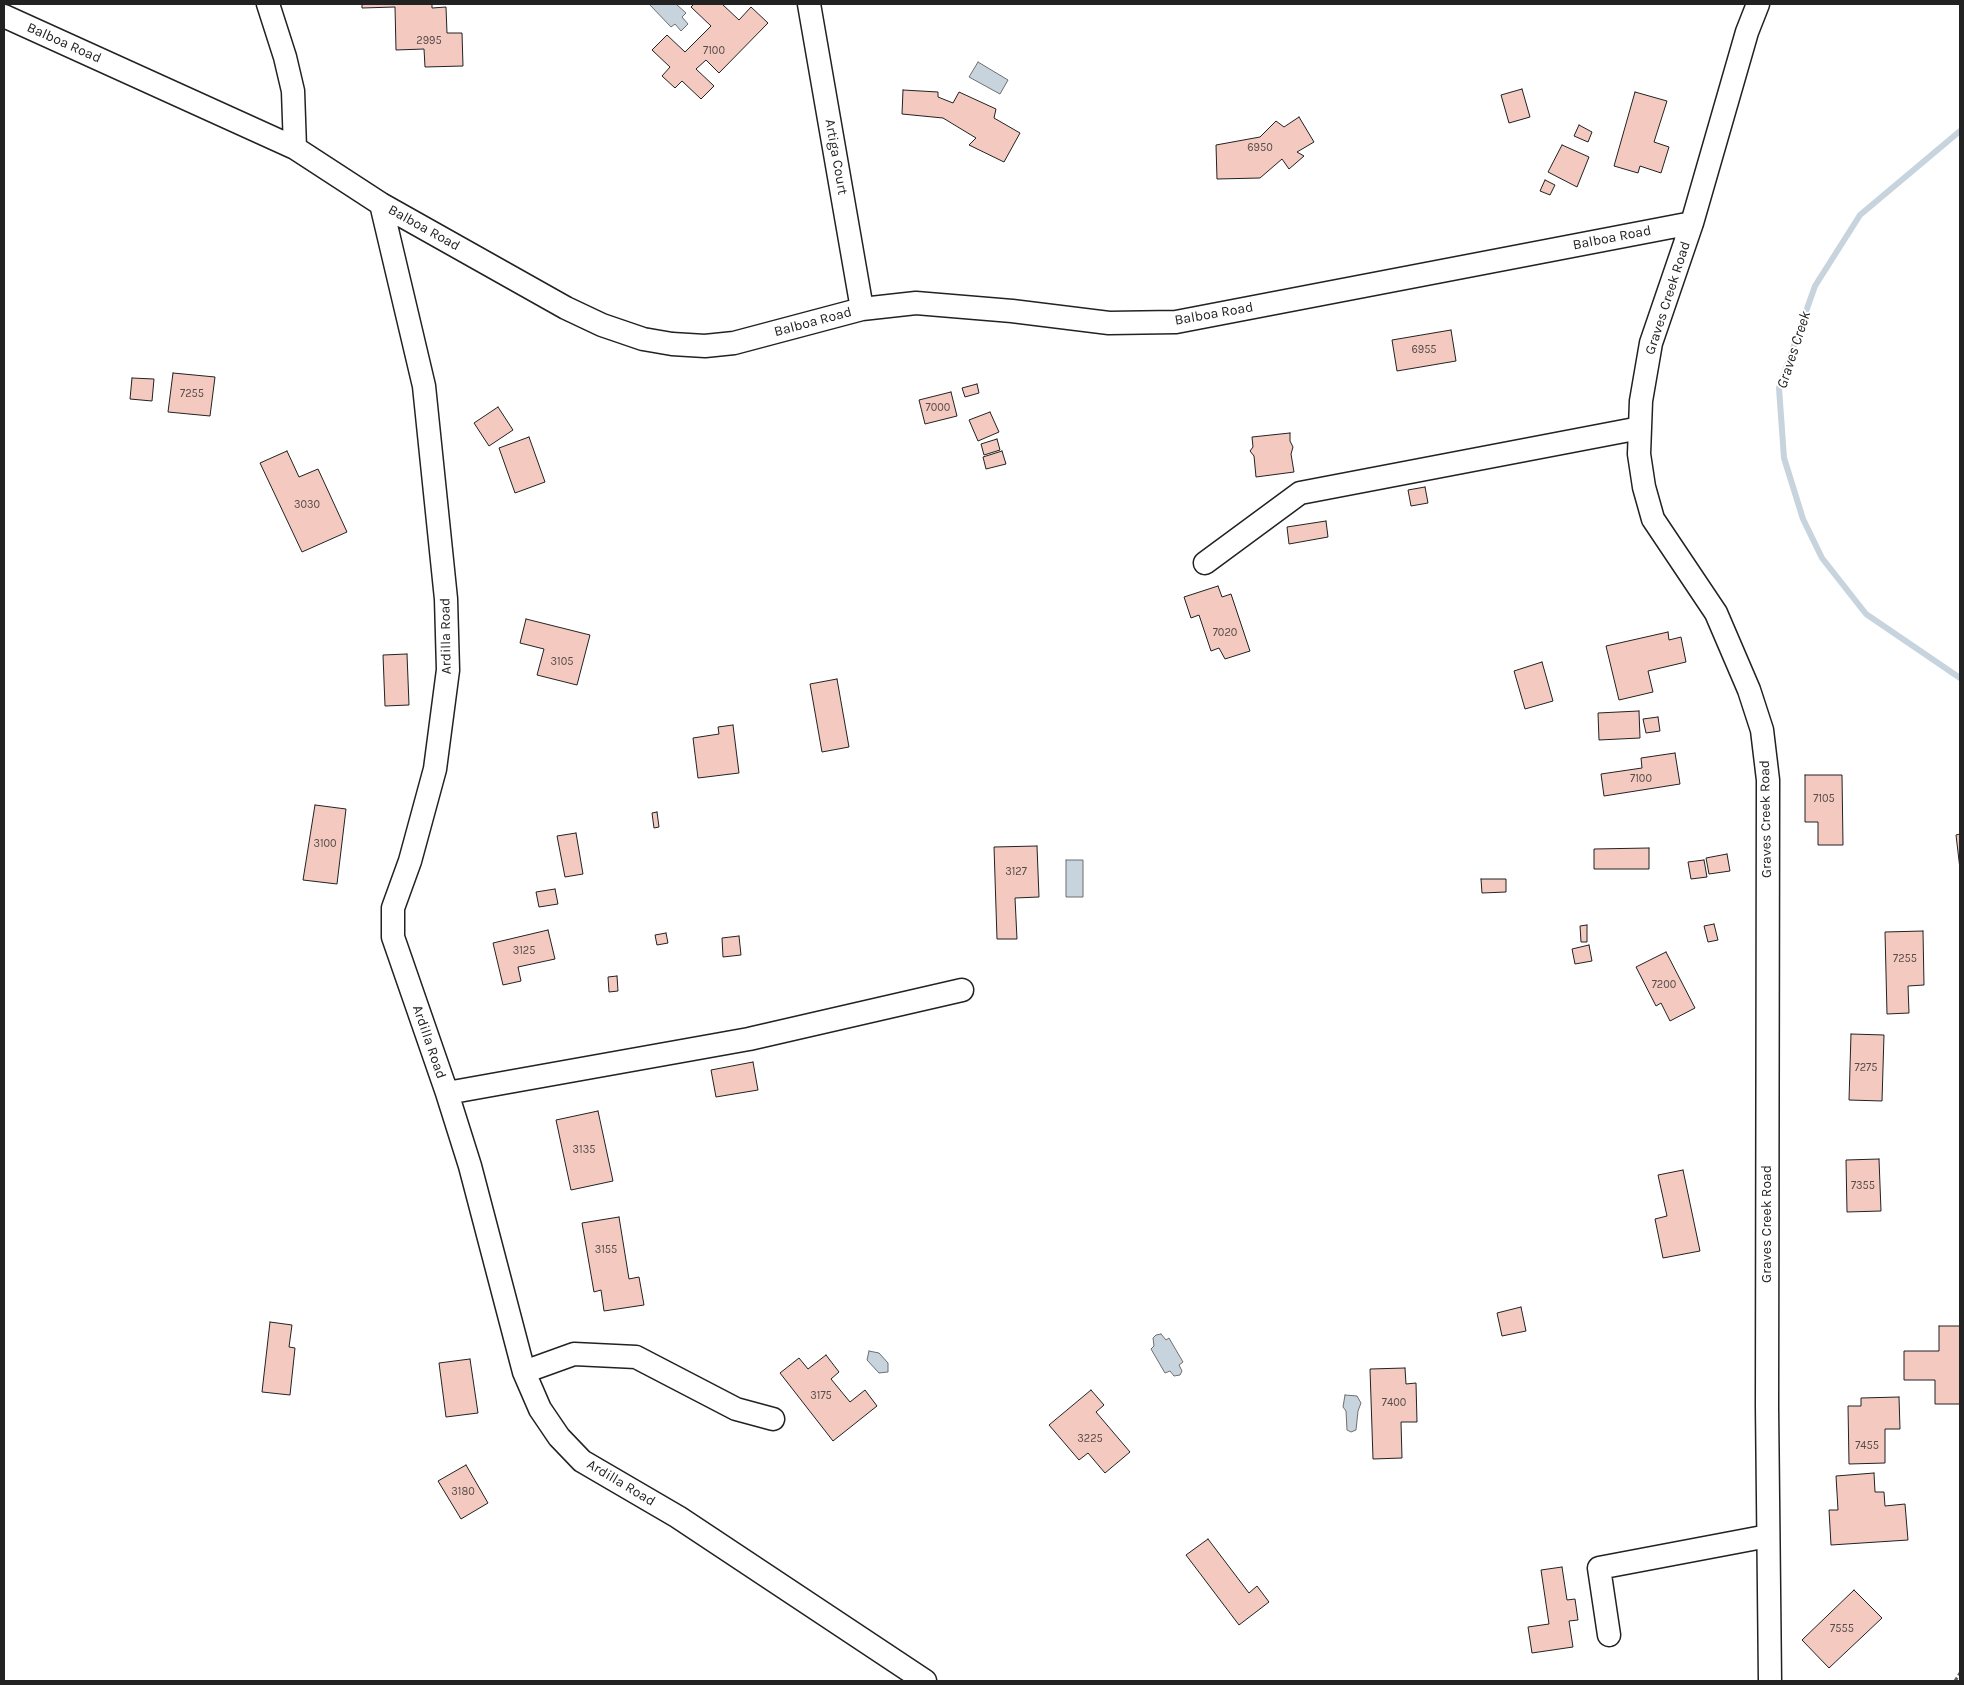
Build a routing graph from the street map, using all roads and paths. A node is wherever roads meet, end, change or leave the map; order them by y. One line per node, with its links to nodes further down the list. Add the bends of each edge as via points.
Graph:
1 (268, 4): 5 (street, via 293,91)
2 (809, 4): 8 (street, Artiga Court)
3 (1758, 4): 7 (street, Graves Creek Road)
4 (4, 16): 5 (street, Balboa Road)
5 (295, 148): 6 (street, Balboa Road)
6 (381, 204): 8 (street, Balboa Road, via 566,308 643,339 705,346 734,343); 12 (street, Ardilla Road, via 424,386 446,599 448,670 435,769 410,861 393,908 393,937)
7 (1692, 223): 8 (street, Balboa Road, via 1176,322 1109,323 941,304 894,304); 9 (street, Graves Creek Road, via 1651,343)
8 (862, 309)
9 (1640, 428): 10 (street, via 1300,493); 15 (street, Graves Creek Road, via 1639,454 1653,520 1716,613 1762,730 1767,772)
10 (1205, 563)
11 (962, 990): 12 (street, via 749,1039)
12 (447, 1093): 13 (street, Ardilla Road, via 470,1166)
13 (524, 1372): 14 (street, via 574,1354 636,1357 736,1409); 18 (street, Ardilla Road, via 540,1409 559,1437 582,1461 678,1517)
14 (773, 1419)
15 (1768, 1536): 16 (street, via 1599,1568); 19 (street, Graves Creek Road)
16 (1609, 1635)
17 (1960, 1673): 20 (path)
18 (925, 1681)
19 (1770, 1681)
20 (1955, 1681)

